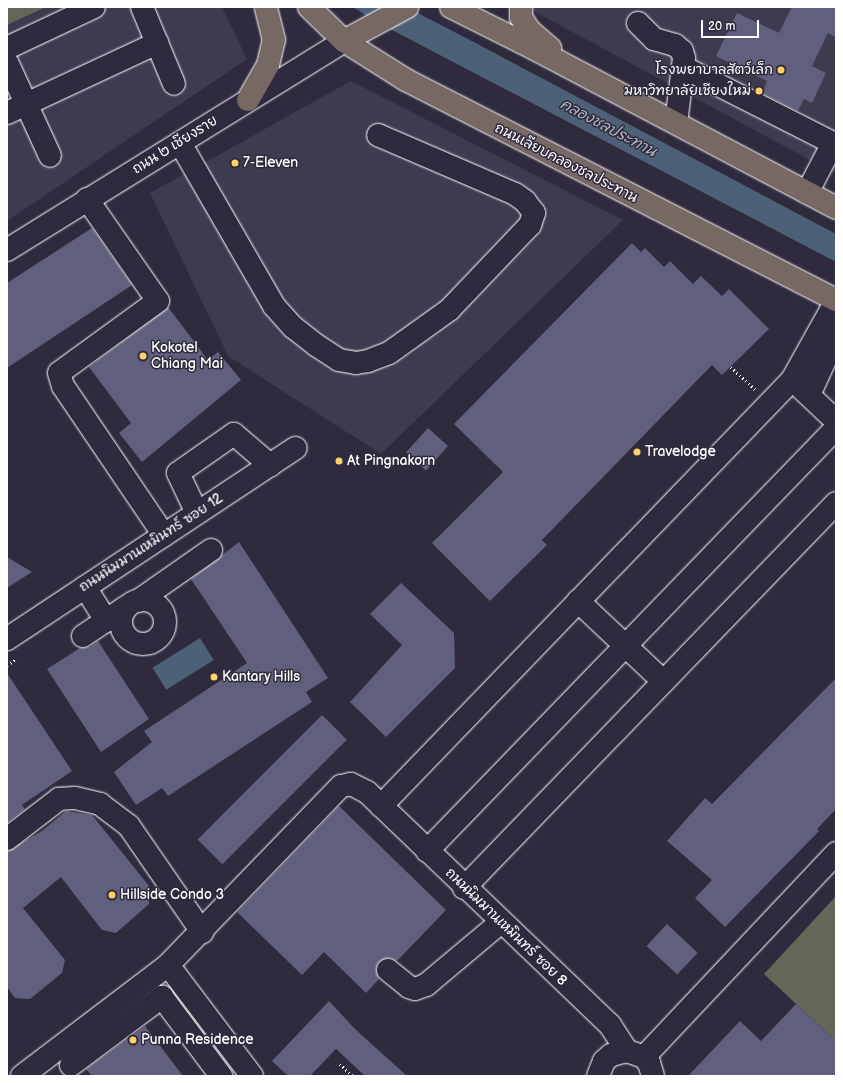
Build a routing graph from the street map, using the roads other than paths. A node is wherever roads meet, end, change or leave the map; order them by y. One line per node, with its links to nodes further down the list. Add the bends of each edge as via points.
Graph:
1 (94, 7): 11 (street)
2 (142, 7): 10 (street)
3 (266, 7): 16 (main road, via 274,40 268,65)
4 (309, 7): 9 (main road, ถนนเลียบคลองชลประทาน)
5 (407, 7): 9 (main road)
6 (451, 7): 14 (main road)
7 (521, 7): 14 (main road, via 521,17 529,30)
8 (638, 24): 13 (street, via 654,39 675,45 682,51)
9 (344, 41): 16 (street, ถนน ๒ เชียงราย); 27 (main road, ถนนเลียบคลองชลประทาน, via 413,83)
10 (157, 43): 15 (street); 17 (street)
11 (7, 48)
12 (7, 62): 17 (street)
13 (683, 67): 18 (street); 20 (street)
14 (575, 70): 18 (main road)
15 (174, 84)
16 (248, 100): 21 (street, ถนน ๒ เชียงราย)
17 (16, 108): 22 (street)
18 (676, 123): 23 (main road)
19 (378, 135): 21 (street, via 515,194 525,201 534,213 530,224 449,310 389,353 368,362 356,363 339,360 316,345 293,327 274,306)
20 (835, 141): 23 (street)
21 (180, 143): 24 (street, ถนน ๒ เชียงราย)
22 (50, 156)
23 (807, 193): 25 (main road)
24 (87, 199): 26 (street, ถนน ๒ เชียงราย); 37 (street, via 158,301 59,373 63,386)
25 (836, 208)
26 (7, 250)
27 (836, 301): 29 (street)
28 (836, 336): 30 (street)
29 (792, 380): 30 (street); 40 (street)
30 (809, 395): 31 (street)
31 (836, 421)
32 (836, 428): 44 (street)
33 (296, 448): 34 (street, ถนนนิมมานเหมินทร์ ซอย 12)
34 (270, 465): 36 (street, ถนนนิมมานเหมินทร์ ซอย 12); 36 (street, via 234,434 178,473)
35 (836, 503): 45 (street)
36 (197, 513): 37 (street, ถนนนิมมานเหมินทร์ ซอย 12)
37 (164, 535): 39 (street, ถนนนิมมานเหมินทร์ ซอย 12)
38 (211, 550): 41 (street)
39 (85, 587): 41 (street); 43 (street, ถนนนิมมานเหมินทร์ ซอย 12)
40 (578, 602): 44 (street); 46 (street)
41 (106, 621): 42 (street)
42 (83, 636)
43 (7, 639)
44 (625, 646): 45 (street); 48 (street)
45 (663, 681): 50 (street)
46 (381, 806): 48 (street, ถนนนิมมานเหมินทร์ ซอย 8); 52 (street, ถนนนิมมานเหมินทร์ ซอย 8, via 358,786 341,786)
47 (7, 839): 52 (street, via 58,799 76,798 100,804 129,826)
48 (427, 852): 50 (street, ถนนนิมมานเหมินทร์ ซอย 8)
49 (836, 853): 55 (street)
50 (464, 888): 51 (street, ถนนนิมมานเหมินทร์ ซอย 8)
51 (500, 923): 54 (street, via 426,985 415,989 409,987); 55 (street, ถนนนิมมานเหมินทร์ ซอย 8, via 610,1025)
52 (202, 932): 53 (street, ถนนนิมมานเหมินทร์ ซอย 8)
53 (168, 965): 56 (street, ถนนนิมมานเหมินทร์ ซอย 8); 59 (street)
54 (388, 970)
55 (641, 1061): 60 (street, via 611,1055 604,1061)
56 (69, 1063): 57 (street); 58 (street, via 162,997)
57 (22, 1076)
58 (221, 1076)
59 (252, 1076)
60 (598, 1076)

